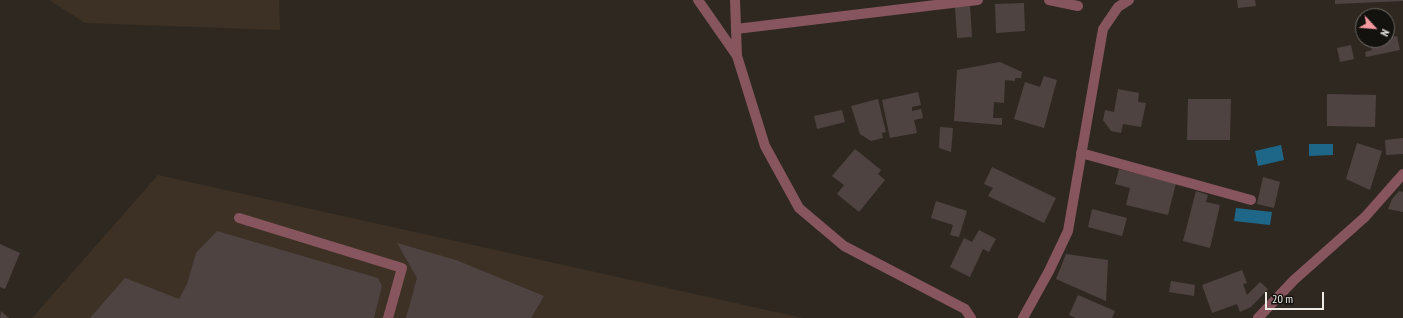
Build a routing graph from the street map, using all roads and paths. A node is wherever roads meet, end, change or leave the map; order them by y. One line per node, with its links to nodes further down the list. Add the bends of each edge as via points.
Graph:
1 (698, 0): 9 (street)
2 (735, 0): 8 (street)
3 (978, 0): 6 (street)
4 (1049, 0): 7 (street)
5 (1128, 0): 10 (street, via 1118,7 1103,29)
6 (952, 1): 8 (street)
7 (1078, 6)
8 (736, 29): 9 (street)
9 (737, 56): 15 (street, via 765,146 799,208 844,246 965,309)
10 (1081, 152): 12 (street); 16 (street, via 1068,231)
11 (1403, 174): 17 (street, via 1364,217 1294,280)
12 (1251, 200)
13 (239, 218): 14 (street, via 402,268)
14 (388, 318)
15 (970, 318)
16 (1023, 318)
17 (1258, 318)

